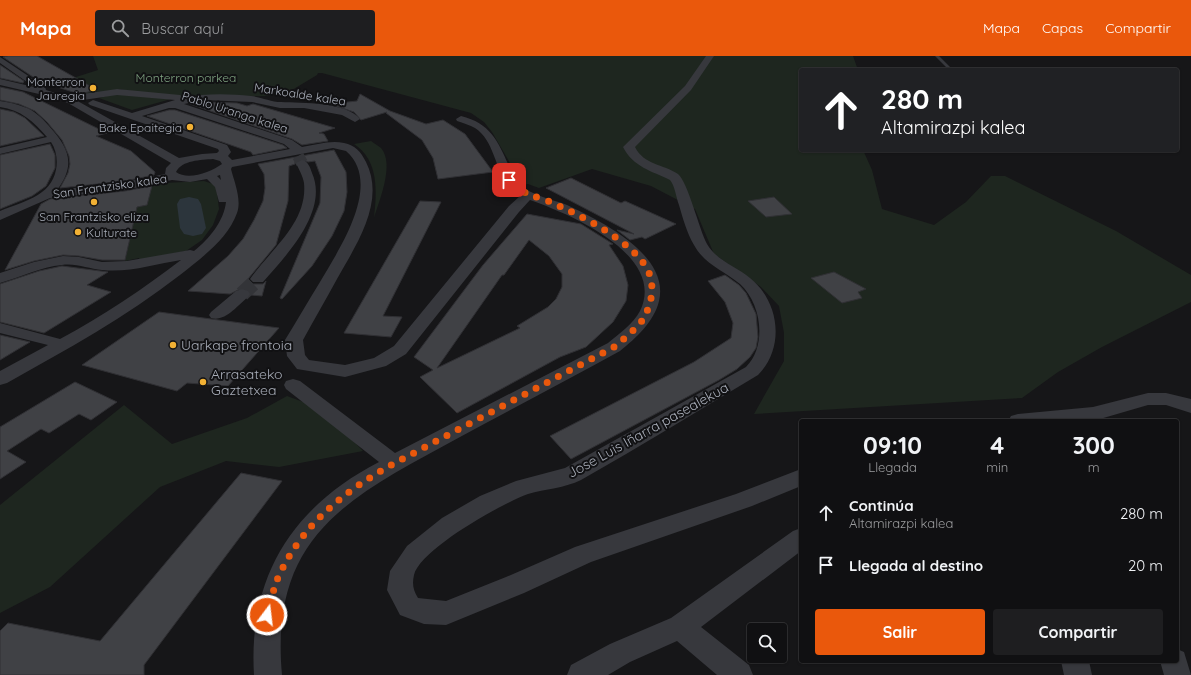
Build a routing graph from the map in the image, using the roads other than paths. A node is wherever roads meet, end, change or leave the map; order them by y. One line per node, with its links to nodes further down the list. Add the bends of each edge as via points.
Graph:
1 (710, 56): 41 (street, Jose Luis Iñarra pasealekua, via 688,88 629,147 631,154 639,160 674,177 698,240 707,255 747,283 756,295 763,308 767,327 766,345 761,361 752,371 571,475 524,487 488,502 450,525 415,552 402,571 400,590 409,607 424,612 446,613 583,554 744,500)
2 (937, 56): 4 (lane)
3 (0, 59): 9 (street, via 42,89)
4 (949, 68)
5 (0, 82): 9 (street)
6 (0, 86): 9 (street)
7 (198, 93): 8 (street, via 180,98 117,92)
8 (70, 99): 9 (street); 15 (street, via 87,100); 23 (street)
9 (52, 100): 23 (street, via 102,125)
10 (0, 104): 13 (street)
11 (168, 105): 15 (street, Pablo Uranga kalea); 16 (street, Markoalde kalea, via 203,97 252,99 345,112); 19 (street, Pablo Uranga kalea, via 288,142)
12 (34, 106): 13 (street)
13 (22, 110): 14 (street); 18 (street)
14 (0, 114)
15 (132, 116): 21 (street, via 223,147)
16 (355, 119)
17 (461, 119): 26 (street, via 479,126 494,144 509,180 514,187)
18 (54, 138): 20 (street); 25 (street, via 58,142 64,166 59,182)
19 (298, 150): 21 (street); 26 (street, via 340,145 354,150 364,172 367,191 365,206 353,238 294,340 296,356 302,365 345,371 380,362 400,350)
20 (0, 151)
21 (224, 163): 23 (street, San Frantzisko kalea, via 195,158); 24 (street); 36 (street, via 232,201 231,213 215,238 201,252 94,327)
22 (302, 163): 30 (street, via 310,185 301,222)
23 (175, 169): 24 (street, via 189,178); 25 (street, San Frantzisko kalea, via 158,180)
24 (209, 175): 28 (street, via 221,186 223,215 215,230)
25 (47, 195): 27 (street)
26 (528, 195): 46 (street, via 547,201 610,233 636,255 646,267 652,282 646,316 633,332 614,347 372,475 314,522 293,549 277,581 267,615 265,653)
27 (0, 216)
28 (190, 254): 29 (street, via 127,265 102,266 63,260); 34 (street, via 110,310)
29 (0, 278)
30 (258, 279)
31 (242, 294): 32 (street)
32 (223, 310)
33 (0, 328): 34 (street)
34 (53, 341): 35 (street)
35 (0, 370)
36 (0, 378)
37 (299, 390): 40 (street)
38 (1191, 406): 39 (street, via 1166,398 1148,399 1093,414)
39 (1039, 419)
40 (387, 457)
41 (799, 478)
42 (799, 539): 43 (street)
43 (680, 627): 47 (street, via 620,653); 48 (street)
44 (1075, 663): 49 (street)
45 (1175, 663): 50 (street)
46 (268, 675)
47 (581, 675)
48 (739, 675)
49 (1078, 675)
50 (1178, 675)

